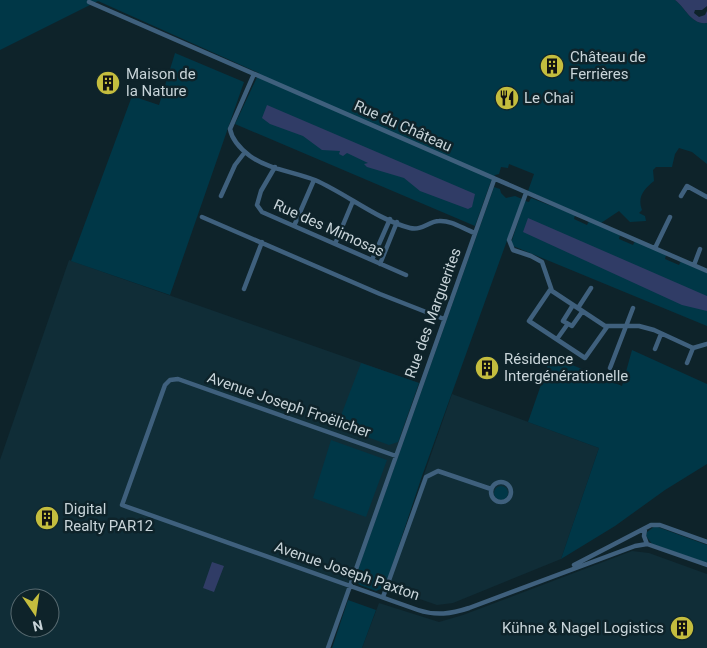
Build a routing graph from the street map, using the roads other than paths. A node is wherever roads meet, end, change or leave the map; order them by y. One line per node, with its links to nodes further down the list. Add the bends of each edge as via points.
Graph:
1 (89, 2): 2 (street, Rue du Château)
2 (254, 74): 3 (street, via 230,129); 6 (street, Rue du Château)
3 (245, 152): 4 (street); 8 (street, via 235,165)
4 (275, 167): 5 (street); 16 (street, Rue des Mimosas, via 261,191 258,207 262,212)
5 (314, 180): 11 (street); 16 (street)
6 (494, 180): 7 (street, Rue du Château); 17 (street, Rue des Marguerites)
7 (526, 193): 20 (street, Rue du Château); 29 (street, via 509,245 514,253 542,262)
8 (221, 196)
9 (681, 196): 10 (street, via 686,186)
10 (707, 197)
11 (354, 201): 14 (street); 19 (street)
12 (202, 217): 18 (street)
13 (670, 218): 20 (street)
14 (390, 219): 15 (street); 22 (street)
15 (397, 222): 17 (street, via 417,228 436,220 444,221); 23 (street)
16 (294, 226): 19 (street, Rue des Mimosas)
17 (475, 233): 33 (street, Rue des Marguerites)
18 (262, 242): 28 (street); 33 (street, via 380,294)
19 (335, 244): 22 (street, Rue des Mimosas)
20 (655, 248): 24 (street, Rue du Château)
21 (700, 249): 24 (street)
22 (372, 260): 23 (street, Rue des Mimosas)
23 (380, 264): 26 (street, Rue des Mimosas)
24 (694, 265): 25 (street, Rue du Château)
25 (707, 271)
26 (406, 275)
27 (591, 288): 32 (street)
28 (244, 289)
29 (550, 290): 30 (street); 38 (street, via 529,321)
30 (573, 305): 32 (street); 34 (street, via 563,320)
31 (632, 308): 35 (street)
32 (580, 310): 34 (street, via 572,326); 36 (street)
33 (444, 318): 44 (street, Rue des Marguerites)
34 (567, 325): 38 (street)
35 (628, 325): 36 (street); 37 (street); 43 (street)
36 (607, 327): 38 (street, via 585,358)
37 (661, 334): 40 (street); 41 (street)
38 (558, 340)
39 (707, 344): 40 (street)
40 (693, 348): 42 (street)
41 (655, 349)
42 (687, 363)
43 (610, 368)
44 (396, 456): 46 (street, Avenue Joseph Froëlicher, via 174,379 164,385); 52 (street)
45 (491, 489): 45 (street, via 496,502 506,502 511,496 505,483 495,484); 53 (street, via 438,471 429,473)
46 (122, 505): 52 (street, Avenue Joseph Paxton)
47 (645, 529): 48 (street, Avenue Joseph Paxton, via 660,525); 49 (street); 51 (street, Avenue Joseph Paxton)
48 (707, 542)
49 (647, 544): 50 (street); 51 (street, Avenue Joseph Paxton)
50 (707, 565)
51 (564, 571): 53 (street, Avenue Joseph Paxton, via 452,613 424,612)
52 (350, 586): 53 (street, Avenue Joseph Paxton); 54 (street)
53 (383, 597)
54 (328, 648)

